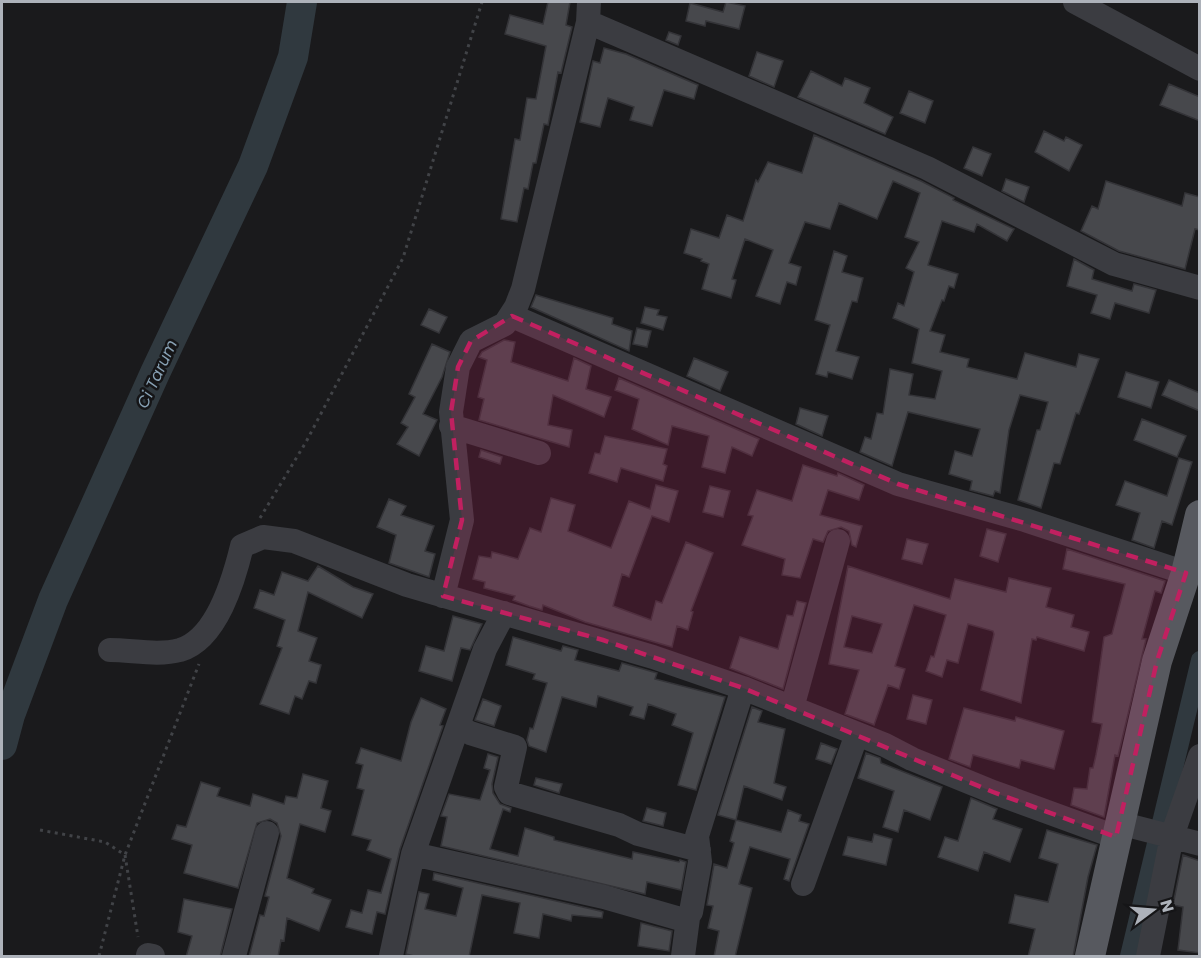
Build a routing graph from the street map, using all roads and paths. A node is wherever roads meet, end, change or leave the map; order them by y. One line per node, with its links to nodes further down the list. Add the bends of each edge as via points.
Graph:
1 (482, 2): 11 (path, via 404,258 306,442)
2 (1076, 2): 4 (street)
3 (589, 12): 5 (street, via 927,168 1114,264); 6 (street, via 523,289)
4 (1200, 69)
5 (1200, 288)
6 (512, 316): 7 (street, via 505,324 471,341 465,351 454,386); 12 (street, via 898,484 1025,519)
7 (451, 426): 8 (street); 13 (street, via 462,520)
8 (539, 453)
9 (1200, 515): 12 (main road)
10 (838, 541): 18 (street)
11 (242, 546): 13 (street, via 263,537 294,541); 15 (street, via 222,609 194,643 180,650 161,652)
12 (1186, 573): 22 (main road, via 1157,661)
13 (442, 596): 14 (street)
14 (504, 613): 17 (street, via 603,640); 19 (street, via 485,649)
15 (110, 650)
16 (199, 663): 29 (path)
17 (743, 688): 18 (street); 27 (street, via 697,836)
18 (792, 708): 20 (street)
19 (458, 726): 27 (street, via 515,747 506,787 509,793); 28 (street)
20 (857, 734): 22 (street, via 993,792); 30 (street)
21 (1200, 756): 25 (street)
22 (1123, 828): 25 (street); 37 (main road)
23 (40, 830): 29 (path, via 105,843)
24 (267, 833): 34 (street)
25 (1168, 835): 26 (street); 38 (street)
26 (1200, 844)
27 (699, 850): 31 (street)
28 (413, 854): 31 (street, via 604,897 680,921); 35 (street)
29 (125, 855): 32 (path, via 139,942); 33 (path)
30 (803, 884)
31 (688, 918): 36 (street)
32 (151, 956)
33 (99, 957)
34 (234, 957)
35 (391, 957)
36 (683, 957)
37 (1090, 957)
38 (1148, 957)

